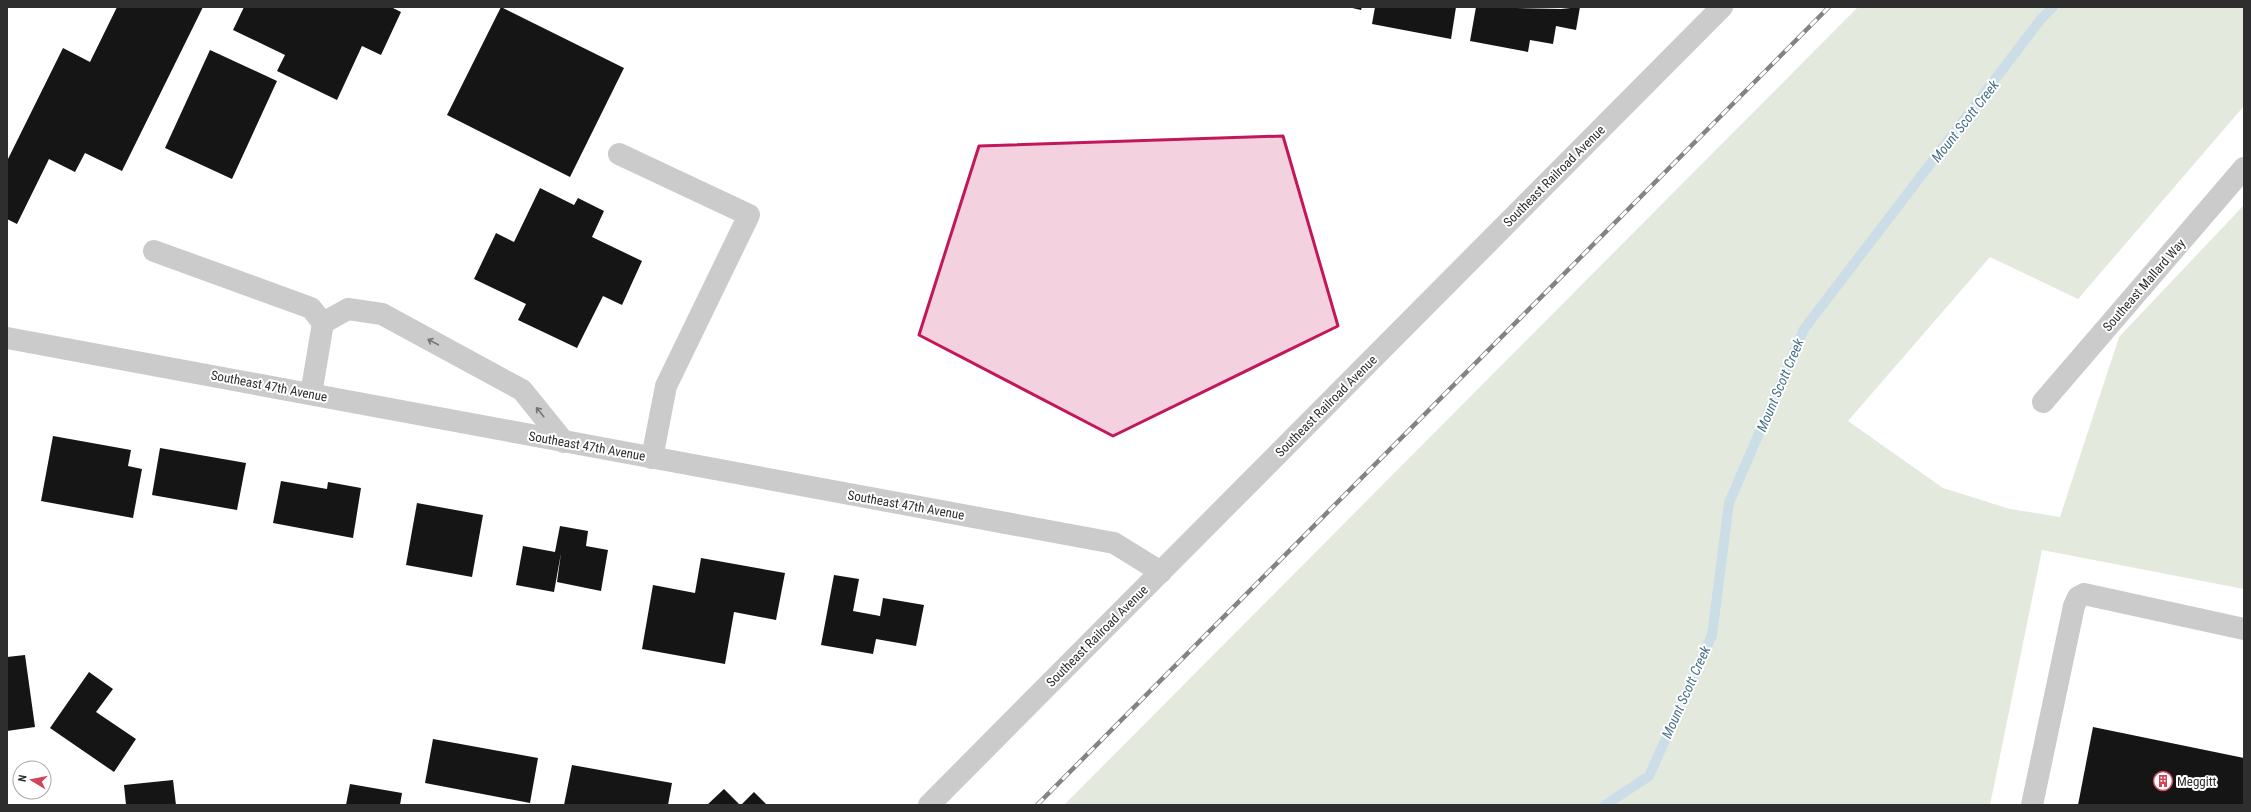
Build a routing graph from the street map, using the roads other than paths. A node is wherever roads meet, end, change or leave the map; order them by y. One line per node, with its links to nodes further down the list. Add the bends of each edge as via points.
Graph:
1 (1722, 7): 11 (street, Southeast Railroad Avenue)
2 (619, 154): 10 (street, via 749,215 666,386)
3 (2244, 168): 8 (street, Southeast Mallard Way)
4 (154, 251): 5 (street, via 311,308)
5 (323, 323): 7 (street); 9 (street, one-way to 5, via 522,390 382,314 348,309)
6 (7, 338): 7 (street, Southeast 47th Avenue)
7 (311, 394): 9 (street, Southeast 47th Avenue)
8 (2043, 402)
9 (564, 442): 10 (street, Southeast 47th Avenue)
10 (652, 458): 11 (street, Southeast 47th Avenue, via 1114,543)
11 (1161, 572): 13 (street, Southeast Railroad Avenue)
12 (2244, 629): 14 (street, via 2084,594 2078,597)
13 (929, 805)
14 (2032, 805)

